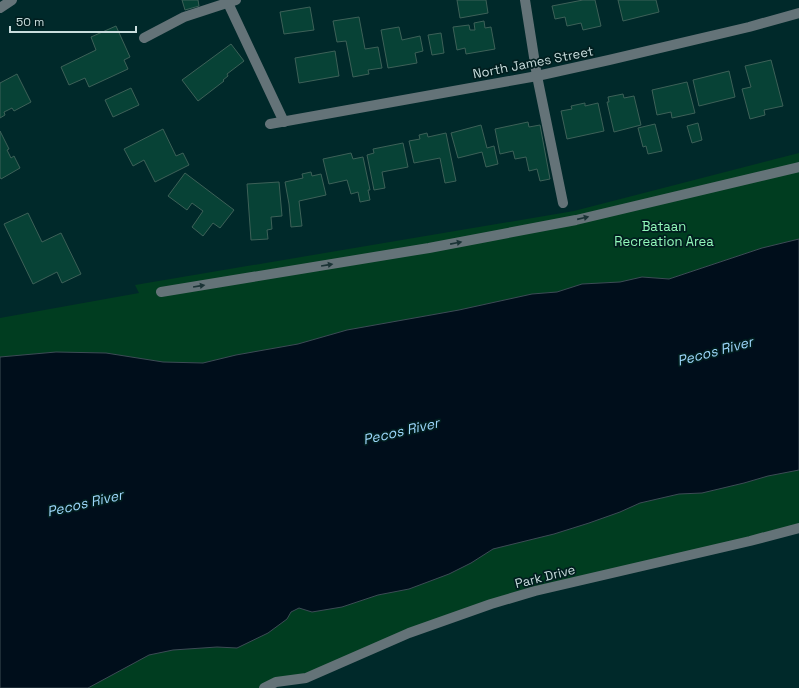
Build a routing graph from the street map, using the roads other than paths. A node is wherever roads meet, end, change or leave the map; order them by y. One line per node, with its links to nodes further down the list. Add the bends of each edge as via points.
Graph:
1 (12, 0): 4 (street)
2 (525, 0): 7 (street)
3 (232, 2): 6 (street, via 184,17); 8 (street)
4 (0, 8)
5 (799, 13): 7 (street, North James Street)
6 (144, 38)
7 (537, 76): 8 (street, North James Street); 11 (street)
8 (284, 122): 9 (street, North James Street)
9 (270, 124)
10 (799, 167): 12 (street, one-way to 10, via 429,248 576,220)
11 (563, 203)
12 (160, 292)
13 (799, 528): 14 (street, Park Drive, via 491,604 409,632)
14 (306, 678): 15 (street, Park Drive, via 276,682); 16 (street, Park Drive)
15 (264, 688)
16 (296, 688)

